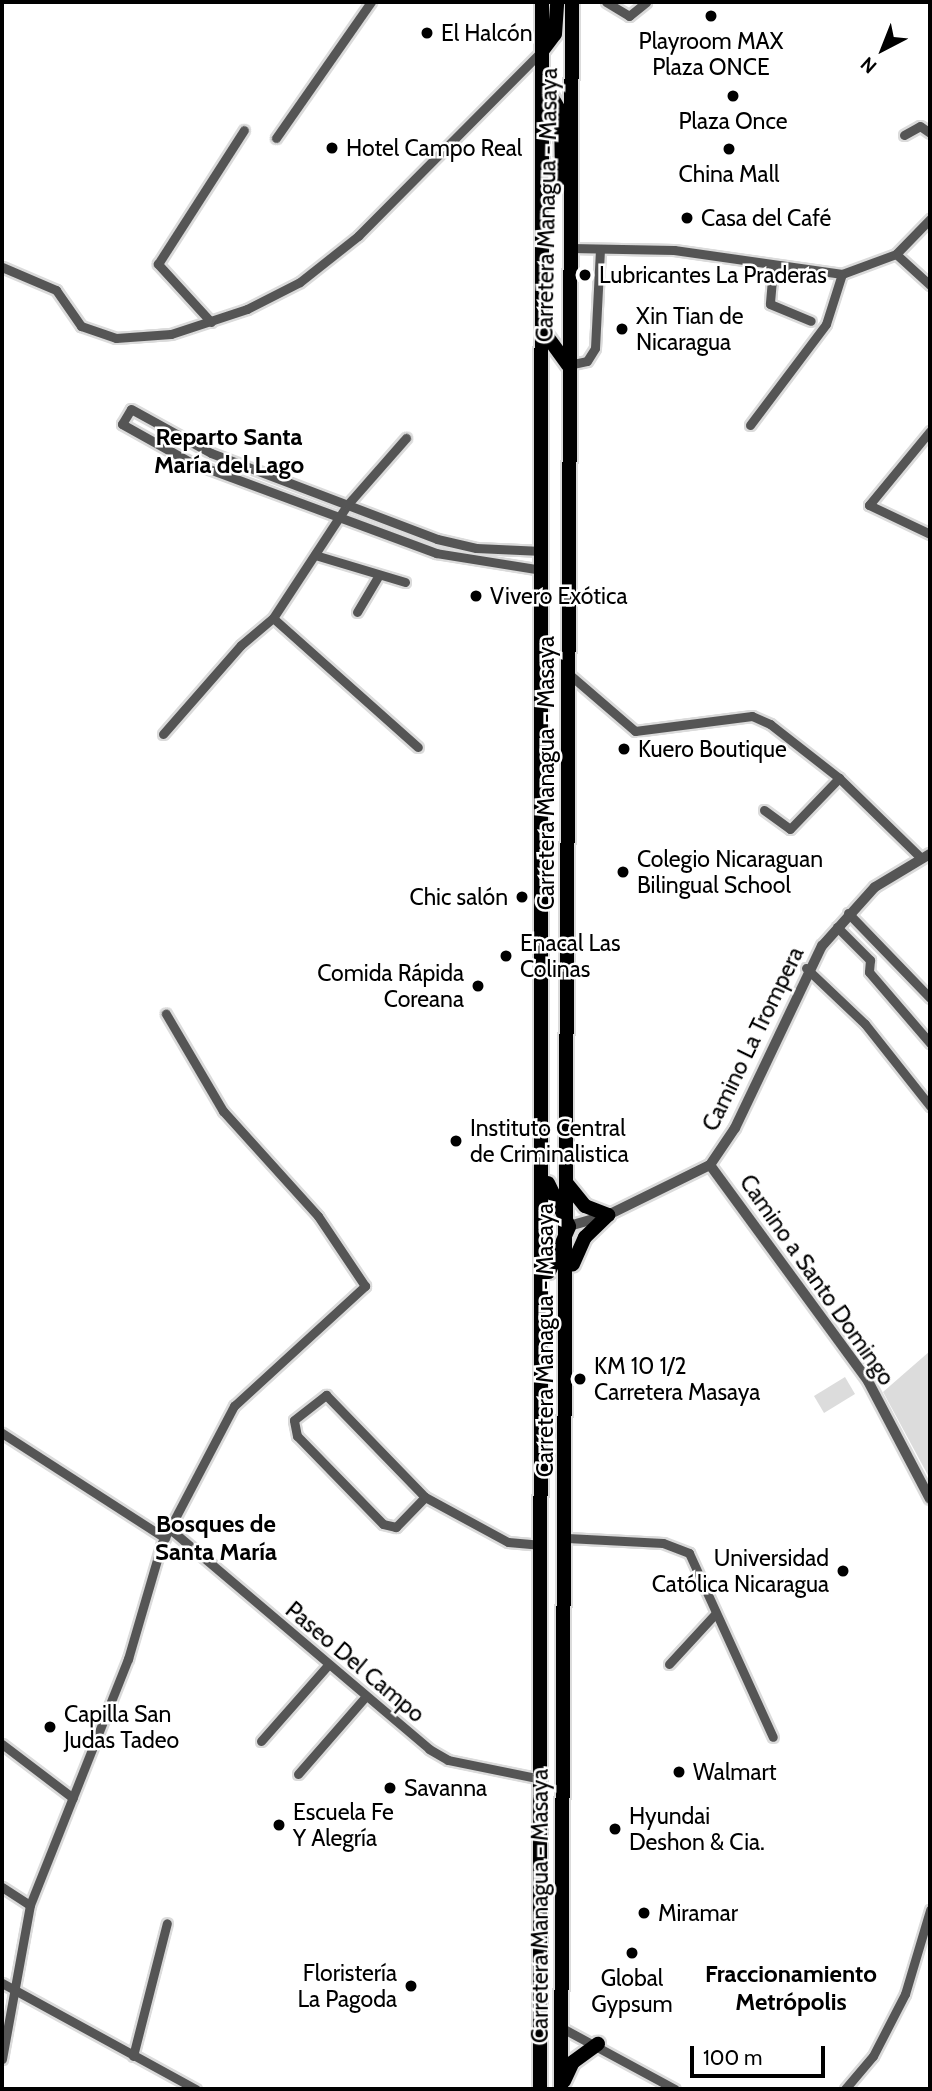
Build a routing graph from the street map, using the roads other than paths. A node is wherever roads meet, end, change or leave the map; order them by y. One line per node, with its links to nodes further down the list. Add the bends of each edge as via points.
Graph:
1 (371, 2): 13 (street)
2 (542, 2): 7 (highway, Carretera Managua - Masaya)
3 (557, 2): 7 (highway, via 555,34)
4 (572, 2): 15 (highway, Carretera Managua - Masaya)
5 (606, 2): 6 (street, via 629,16)
6 (646, 2)
7 (542, 51): 8 (street); 9 (highway, Carretera Managua - Masaya)
8 (519, 74): 9 (street); 23 (street, via 358,236 300,282)
9 (542, 80): 15 (highway, via 561,113 562,210); 24 (highway, Carretera Managua - Masaya)
10 (243, 130): 23 (street, via 158,264)
11 (930, 133): 12 (street, via 920,126)
12 (904, 135)
13 (276, 138)
14 (930, 219): 17 (street)
15 (571, 244): 16 (street); 25 (highway, Carretera Managua - Masaya)
16 (600, 249): 19 (street, via 684,251); 25 (street, via 595,348 587,361)
17 (896, 254): 20 (street); 21 (street)
18 (2, 267): 23 (street, via 56,290 81,326 97,334 152,337)
19 (773, 268): 20 (street); 22 (street, via 770,304)
20 (842, 275): 27 (street, via 826,324)
21 (930, 285)
22 (811, 321)
23 (211, 322)
24 (544, 332): 25 (highway); 26 (highway, Carretera Managua - Masaya)
25 (568, 365): 26 (highway); 40 (highway, Carretera Managua - Masaya)
26 (542, 381): 33 (highway, Carretera Managua - Masaya)
27 (750, 425)
28 (930, 431): 32 (street, via 869,505)
29 (406, 438): 30 (street)
30 (348, 504): 31 (street); 31 (street, via 211,453 131,409 122,424 190,462); 33 (street, via 476,548)
31 (338, 518): 34 (street); 35 (street, via 472,562)
32 (930, 534)
33 (542, 551): 35 (highway, Carretera Managua - Masaya)
34 (315, 555): 36 (street); 39 (street)
35 (542, 570): 52 (highway, Carretera Managua - Masaya)
36 (379, 575): 37 (street); 38 (street)
37 (405, 582)
38 (357, 612)
39 (273, 618): 41 (street, via 241,645); 42 (street)
40 (570, 675): 43 (street, via 635,731 751,716); 55 (highway, Carretera Managua - Masaya)
41 (163, 734)
42 (418, 747)
43 (839, 778): 44 (street, via 790,829); 45 (street)
44 (764, 810)
45 (926, 856): 46 (street, Camino La Trompera)
46 (848, 913): 47 (street, Camino La Trompera); 49 (street)
47 (837, 927): 48 (street, Camino La Trompera); 51 (street, via 870,960 869,972)
48 (806, 968): 53 (street, via 865,1024); 54 (street, Camino La Trompera, via 736,1128)
49 (930, 998)
50 (166, 1014): 63 (street, via 223,1111 318,1216 365,1286 234,1406)
51 (930, 1044)
52 (541, 1074): 57 (highway, via 547,1085 547,1182); 59 (highway, Carretera Managua - Masaya)
53 (930, 1106)
54 (710, 1165): 56 (street); 61 (street, Camino a Santo Domingo, via 868,1381)
55 (568, 1185): 56 (highway, via 585,1206); 57 (highway, Carretera Managua - Masaya)
56 (608, 1215): 57 (street); 58 (highway, via 585,1237)
57 (569, 1226): 58 (highway, Carretera Managua - Masaya); 59 (highway)
58 (570, 1277): 64 (highway, Carretera Managua - Masaya)
59 (543, 1291): 65 (highway, Carretera Managua - Masaya)
60 (2, 1433): 63 (street, Paseo Del Campo)
61 (929, 1495)
62 (425, 1497): 62 (street, via 326,1395 294,1420 298,1436 383,1524 396,1527); 65 (street, via 508,1542)
63 (167, 1533): 68 (street, Paseo Del Campo); 76 (street)
64 (567, 1538): 66 (street, via 678,1547 689,1553); 75 (highway, Carretera Managua - Masaya)
65 (542, 1545): 74 (highway, Carretera Managua - Masaya)
66 (716, 1613): 67 (street); 70 (street)
67 (669, 1664)
68 (328, 1665): 69 (street, Paseo Del Campo); 71 (street)
69 (366, 1696): 73 (street); 74 (street, Paseo Del Campo, via 448,1760)
70 (773, 1737)
71 (261, 1741)
72 (2, 1744): 76 (street)
73 (298, 1774)
74 (541, 1779): 77 (highway, Carretera Managua - Masaya)
75 (564, 1796): 77 (highway, via 553,1807); 79 (highway, Carretera Managua - Masaya)
76 (74, 1798): 81 (street)
77 (541, 1799): 78 (highway, Carretera Managua - Masaya)
78 (540, 1831): 79 (highway, via 553,1820); 85 (highway, Carretera Managua - Masaya)
79 (565, 1834): 88 (highway, Carretera Managua - Masaya)
80 (2, 1888): 81 (street)
81 (30, 1905): 87 (street)
82 (930, 1910): 84 (street)
83 (167, 1923): 90 (street)
84 (927, 1938): 96 (street, via 895,2014)
85 (540, 1961): 88 (highway, via 545,1999); 93 (highway, Carretera Managua - Masaya)
86 (2, 1983): 87 (street)
87 (15, 1990): 90 (street); 91 (street)
88 (562, 2028): 89 (street); 93 (highway, via 551,2039); 94 (highway, Carretera Managua - Masaya)
89 (598, 2044): 94 (highway, via 573,2062); 95 (street)
90 (133, 2056): 92 (street)
91 (2, 2059)
92 (196, 2089)
93 (542, 2089)
94 (561, 2089)
95 (674, 2089)
96 (845, 2089)

